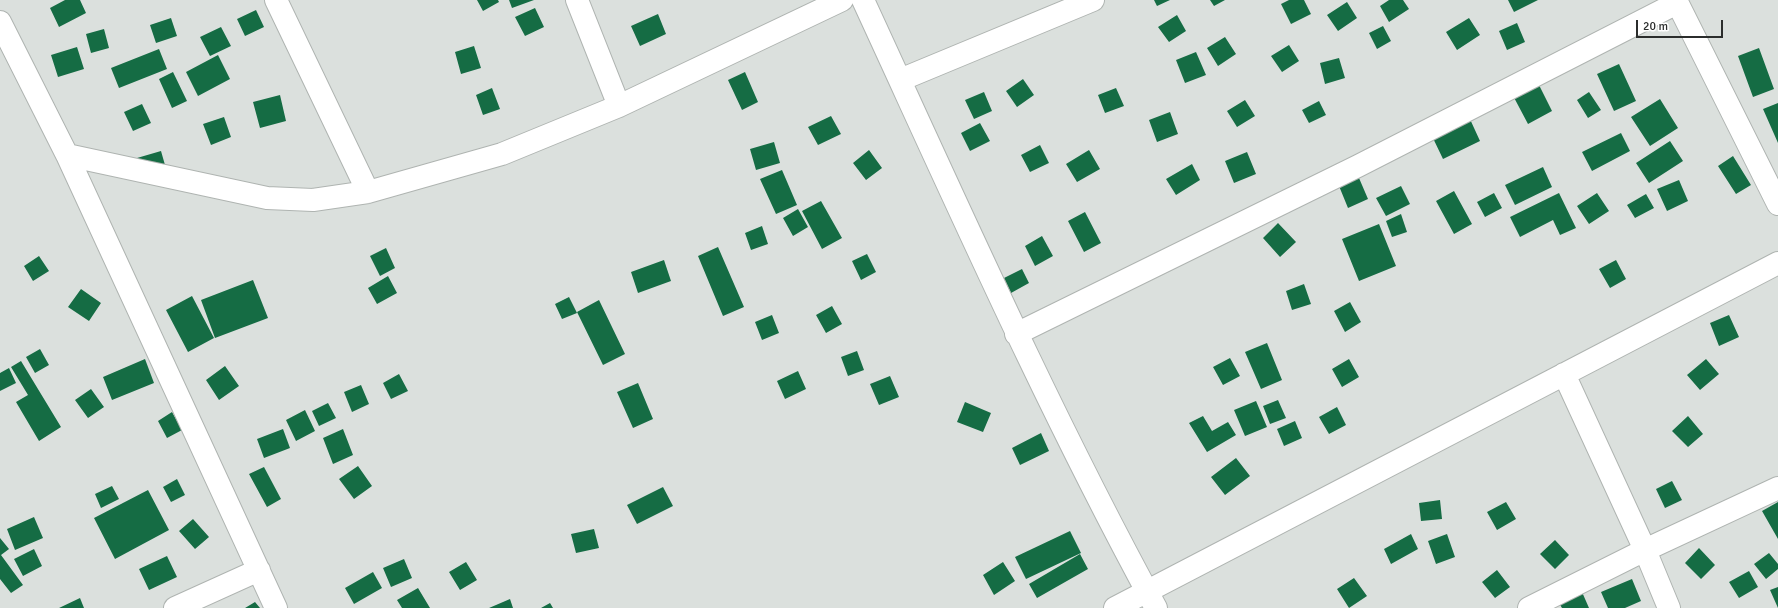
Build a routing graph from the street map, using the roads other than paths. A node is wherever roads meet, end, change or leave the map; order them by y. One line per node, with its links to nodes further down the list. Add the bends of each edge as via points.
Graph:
1 (276, 0): 11 (street)
2 (577, 0): 9 (street)
3 (842, 0): 9 (street)
4 (863, 0): 8 (street)
5 (1093, 0): 8 (street)
6 (1676, 1): 12 (street); 14 (street, via 1358,166)
7 (0, 22): 10 (street)
8 (900, 80): 14 (street)
9 (619, 106): 11 (street, via 502,154)
10 (67, 155): 11 (street, via 266,198 313,200); 18 (street)
11 (368, 192)
12 (1778, 204)
13 (1778, 263): 15 (street)
14 (1016, 334): 19 (street)
15 (1564, 374): 17 (street); 19 (street)
16 (1778, 488): 17 (street)
17 (1645, 550): 23 (street); 24 (street)
18 (259, 570): 20 (street); 21 (street)
19 (1152, 599): 22 (street)
20 (175, 608)
21 (276, 608)
22 (1115, 608)
23 (1529, 608)
24 (1669, 608)

